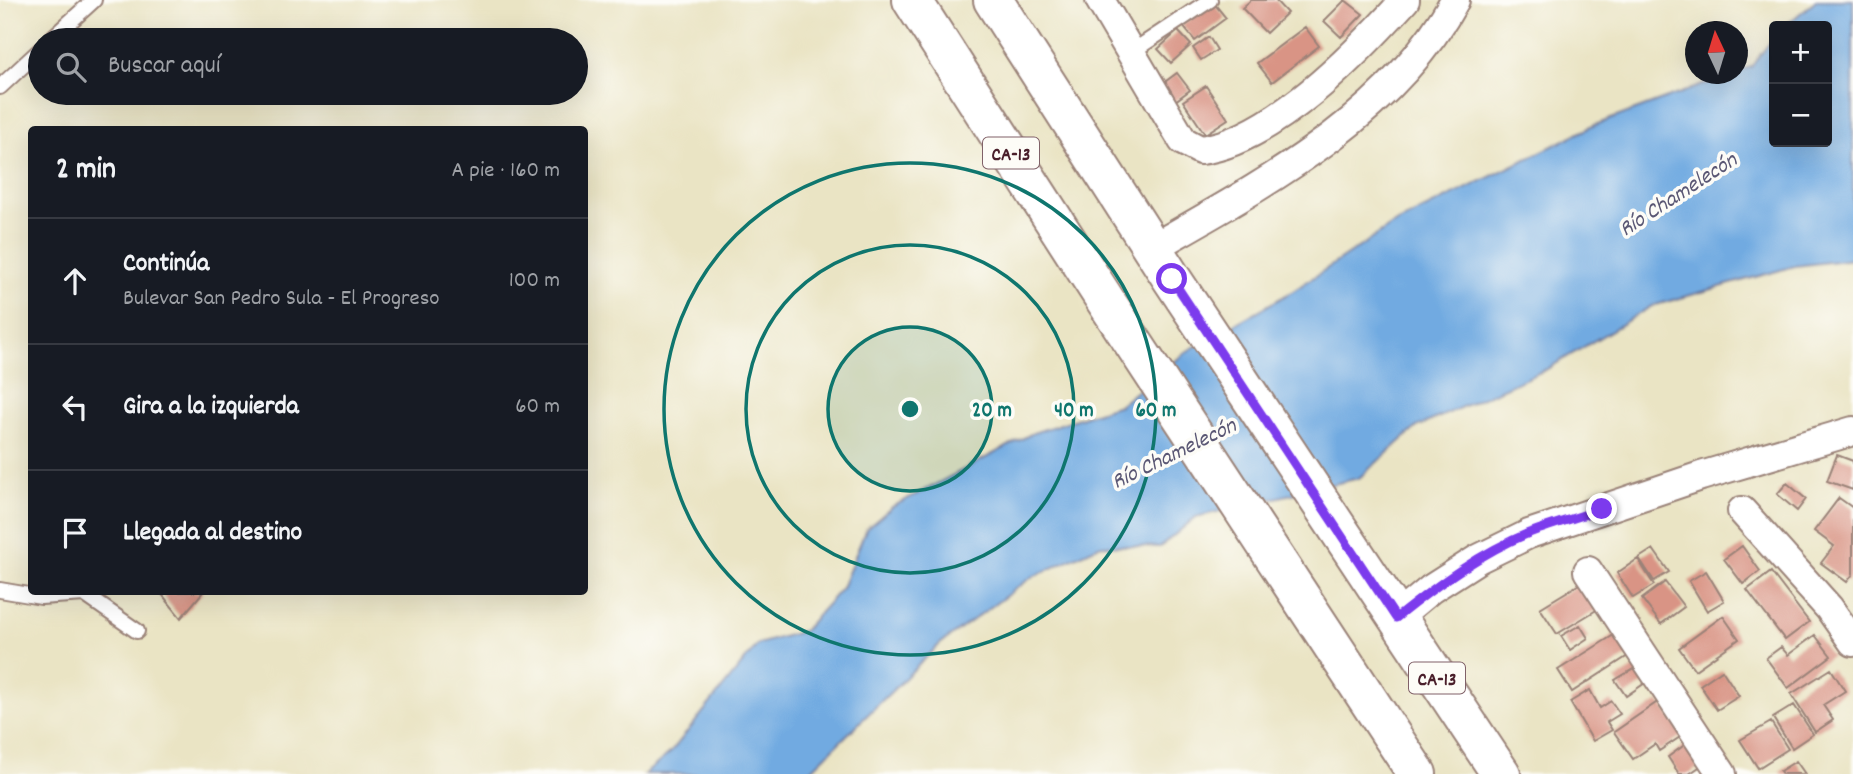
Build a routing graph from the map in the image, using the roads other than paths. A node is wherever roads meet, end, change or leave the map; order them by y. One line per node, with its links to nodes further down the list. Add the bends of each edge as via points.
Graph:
1 (94, 0): 8 (lane)
2 (912, 0): 24 (main road, CA-13)
3 (993, 0): 12 (main road, CA-13)
4 (1100, 0): 9 (street)
5 (1210, 0): 9 (lane)
6 (1405, 0): 9 (street, via 1348,63 1245,139 1217,148 1199,150 1182,141)
7 (1455, 0): 12 (street, via 1397,80 1287,171)
8 (63, 28)
9 (1130, 53)
10 (28, 61): 11 (lane)
11 (0, 87)
12 (1163, 263): 21 (main road, CA-13)
13 (1853, 431): 21 (street, via 1529,534 1478,559)
14 (1741, 511): 23 (street, via 1829,608)
15 (1588, 571): 26 (street)
16 (0, 590): 17 (lane)
17 (28, 595)
18 (29, 595): 19 (lane)
19 (69, 595)
20 (84, 595): 22 (lane)
21 (1396, 618): 25 (main road, CA-13)
22 (137, 631)
23 (1853, 642)
24 (1417, 774)
25 (1501, 774)
26 (1722, 774)

